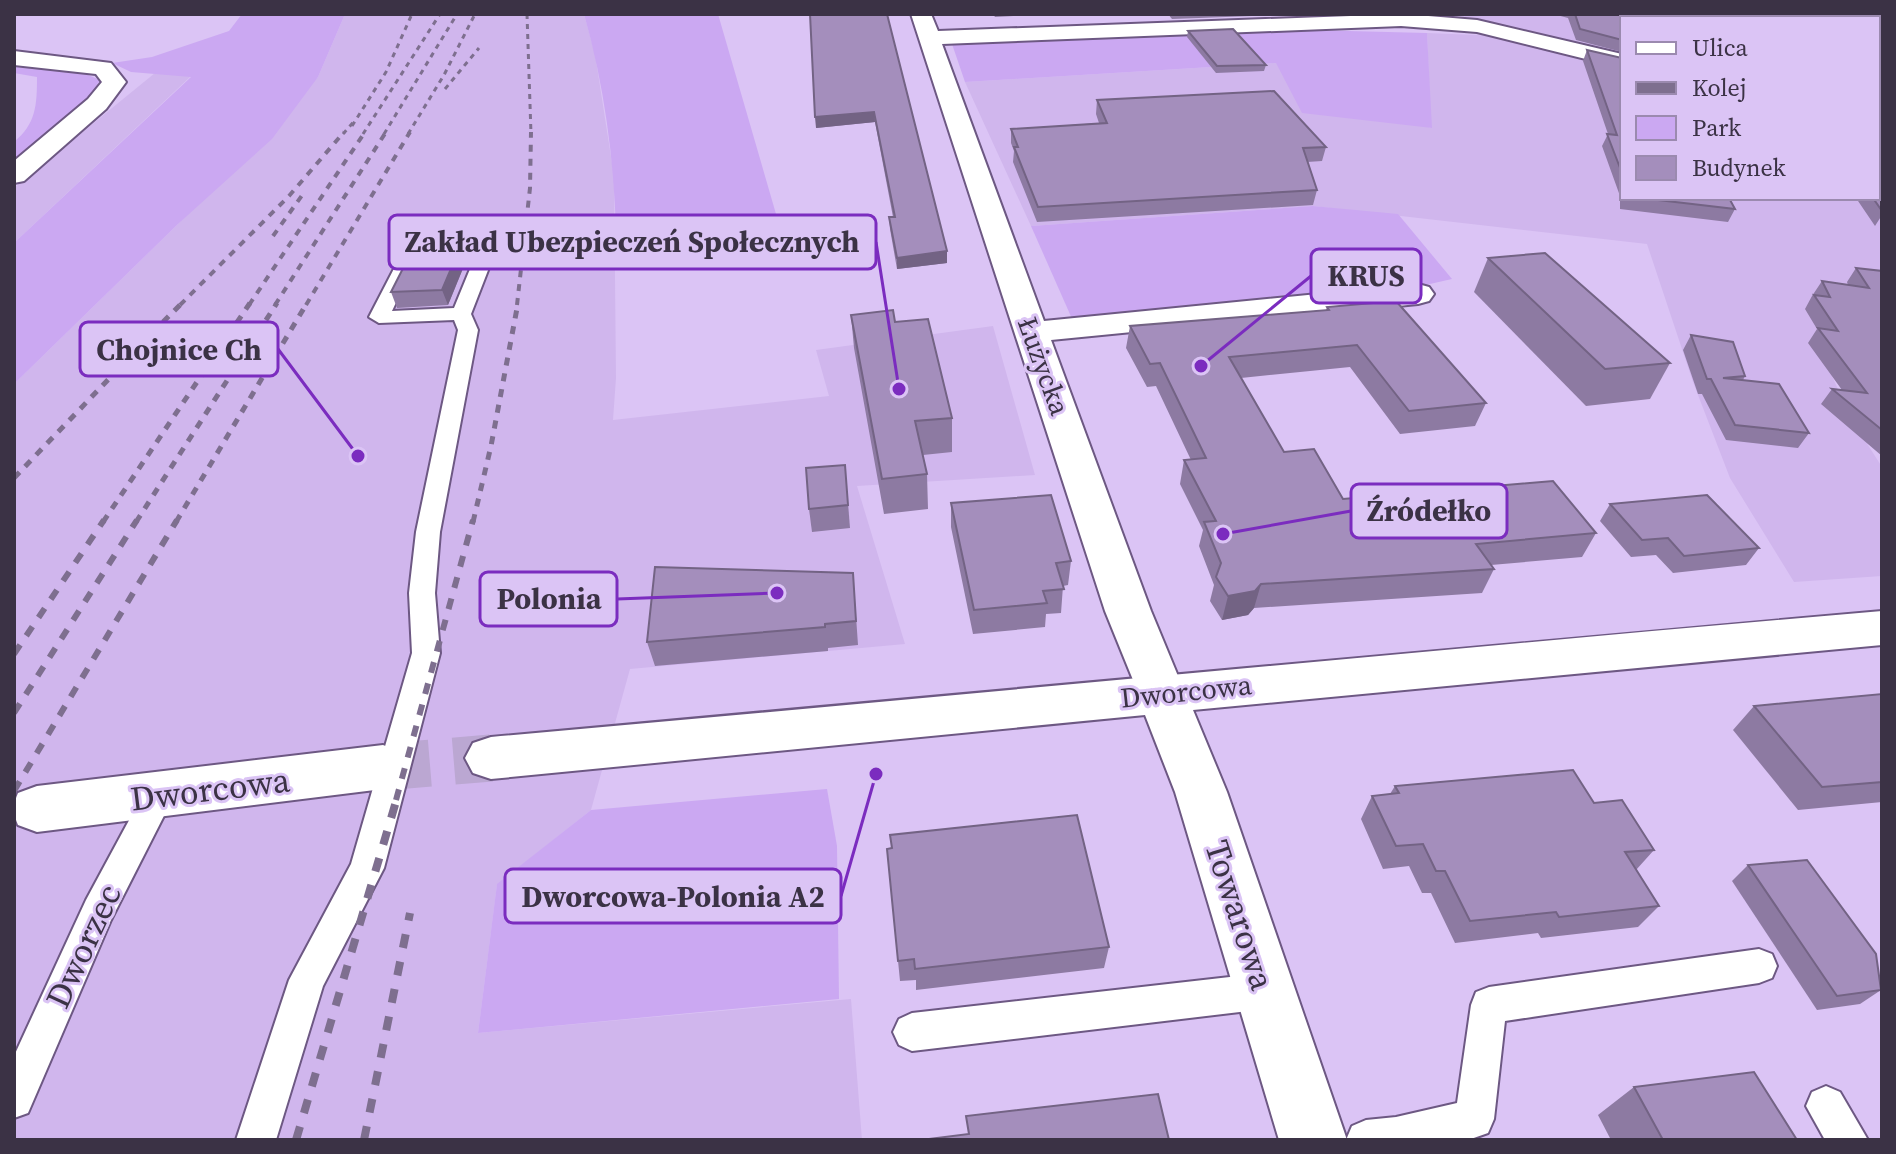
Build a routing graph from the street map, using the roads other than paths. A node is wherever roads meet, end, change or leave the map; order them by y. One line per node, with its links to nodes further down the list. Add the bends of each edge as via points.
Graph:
1 (925, 26): 3 (street, via 1401,20 1477,26); 7 (street, Łużycka)
2 (14, 58): 4 (street, via 103,68 114,82 97,104)
3 (1620, 61)
4 (14, 175)
5 (1418, 294): 7 (street)
6 (461, 314): 6 (lane, via 466,300 495,229 420,234 379,317); 19 (lane, via 468,330 425,563 426,653 367,868 307,980)
7 (1032, 332): 9 (street, Łużycka)
8 (1882, 628): 9 (street, Dworcowa)
9 (1161, 693): 10 (street, Dworcowa); 15 (street, Towarowa, via 1201,792)
10 (491, 758)
11 (383, 767): 12 (street, Dworcowa)
12 (158, 796): 13 (street, Dworcowa); 17 (lane, Dworzec, via 98,911)
13 (37, 809)
14 (1759, 966): 21 (lane, via 1489,1005 1474,1119)
15 (1265, 991): 16 (lane); 20 (street, Towarowa)
16 (912, 1032)
17 (14, 1099)
18 (1826, 1106): 22 (lane)
19 (256, 1140)
20 (1313, 1140)
21 (1366, 1140)
22 (1848, 1140)

